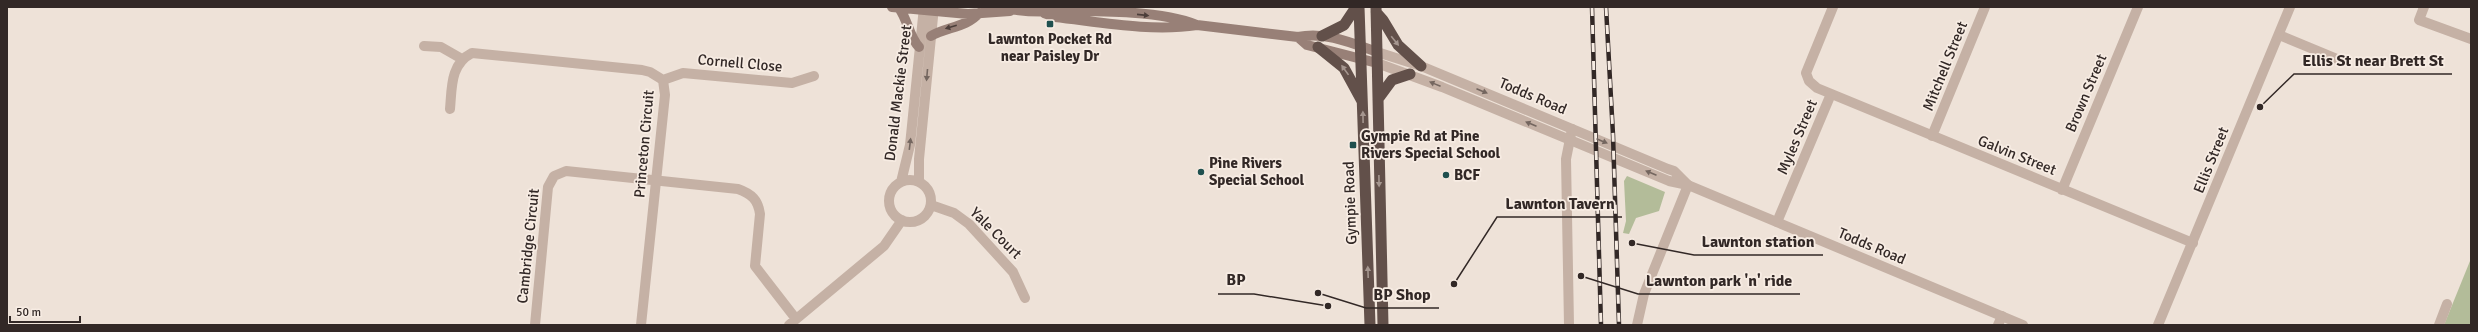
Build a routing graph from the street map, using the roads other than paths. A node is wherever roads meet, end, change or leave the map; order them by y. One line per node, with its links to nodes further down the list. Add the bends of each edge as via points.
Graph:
1 (896, 7): 9 (main road); 20 (main road, via 908,22 914,42)
2 (1002, 7): 11 (main road)
3 (1358, 7): 15 (highway, via 1344,26); 19 (highway, Gympie Road)
4 (1833, 7): 30 (street, Myles Street, via 1806,73 1812,84)
5 (1985, 7): 35 (street, Mitchell Street)
6 (2138, 7): 41 (street, Brown Street)
7 (2290, 7): 13 (street, Ellis Street)
8 (2424, 7): 17 (street, via 2419,20)
9 (928, 9): 12 (main road); 14 (street, Donald Mackie Street, via 933,17); 20 (street, Donald Mackie Street)
10 (1376, 9): 23 (highway, Gympie Road); 26 (highway, one-way to 26, via 1398,45)
11 (1014, 11): 12 (main road); 16 (main road, via 1126,14)
12 (979, 14): 14 (main road, one-way to 14, via 972,21 941,30)
13 (2279, 35): 25 (street); 45 (street, Ellis Street)
14 (931, 36): 39 (street, Donald Mackie Street, one-way to 39)
15 (1322, 36): 16 (main road, Todds Road); 19 (main road, Todds Road)
16 (1298, 37): 21 (main road, Todds Road, via 1307,45)
17 (2471, 39)
18 (424, 46): 24 (street, via 441,47)
19 (1360, 46): 22 (highway, Gympie Road); 23 (main road, Todds Road)
20 (919, 47): 38 (street, Donald Mackie Street, one-way to 20, via 910,145)
21 (1318, 48): 22 (main road, Todds Road); 32 (highway, one-way to 21, via 1344,68)
22 (1360, 58): 23 (main road, Todds Road); 32 (highway, Gympie Road)
23 (1377, 58): 26 (street, Todds Road); 27 (street, Todds Road); 31 (highway, Gympie Road)
24 (462, 59): 29 (street, Princeton Circuit, via 472,53 478,53 642,70); 33 (street, via 454,72)
25 (2342, 61)
26 (1421, 66): 34 (street, Todds Road, one-way to 34)
27 (1410, 74): 31 (highway, via 1392,80); 36 (street, Todds Road, one-way to 27)
28 (814, 76): 29 (street, Cornell Close, via 792,83 683,73)
29 (663, 80): 37 (street, Princeton Circuit, via 665,95)
30 (1831, 94): 35 (street, Galvin Street); 44 (street, Myles Street)
31 (1377, 100): 53 (highway, Gympie Road, one-way to 53)
32 (1362, 101): 52 (highway, Gympie Road, one-way to 32)
33 (450, 109)
34 (1572, 129): 36 (street); 40 (street, Todds Road, one-way to 40, via 1674,171)
35 (1932, 136): 41 (street, Galvin Street)
36 (1569, 140): 40 (street, Todds Road, one-way to 36, via 1669,181); 54 (street, via 1566,159)
37 (655, 181): 49 (street, Cambridge Circuit, via 738,189 750,194 759,206 760,214 755,266); 50 (street, Cambridge Circuit, via 566,172 554,176 548,187); 51 (street, Princeton Circuit)
38 (901, 182): 39 (street); 43 (street, via 896,185 889,198 892,211)
39 (919, 182): 42 (street, via 930,194)
40 (1688, 185): 44 (street, Todds Road); 55 (street, via 1646,288)
41 (2062, 190): 45 (street, Galvin Street)
42 (931, 205): 43 (street, via 922,218 912,222); 46 (street, Yale Court, via 954,213 968,224 1014,272)
43 (902, 220): 49 (street, via 884,246)
44 (1777, 222): 48 (street, Todds Road)
45 (2193, 244): 57 (street, Ellis Street)
46 (1024, 298)
47 (2447, 304): 58 (street)
48 (2000, 321): 56 (street, Todds Road)
49 (793, 322)
50 (535, 325)
51 (641, 325)
52 (1370, 325)
53 (1382, 325)
54 (1569, 325)
55 (1637, 325)
56 (2023, 325)
57 (2158, 325)
58 (2439, 325)

